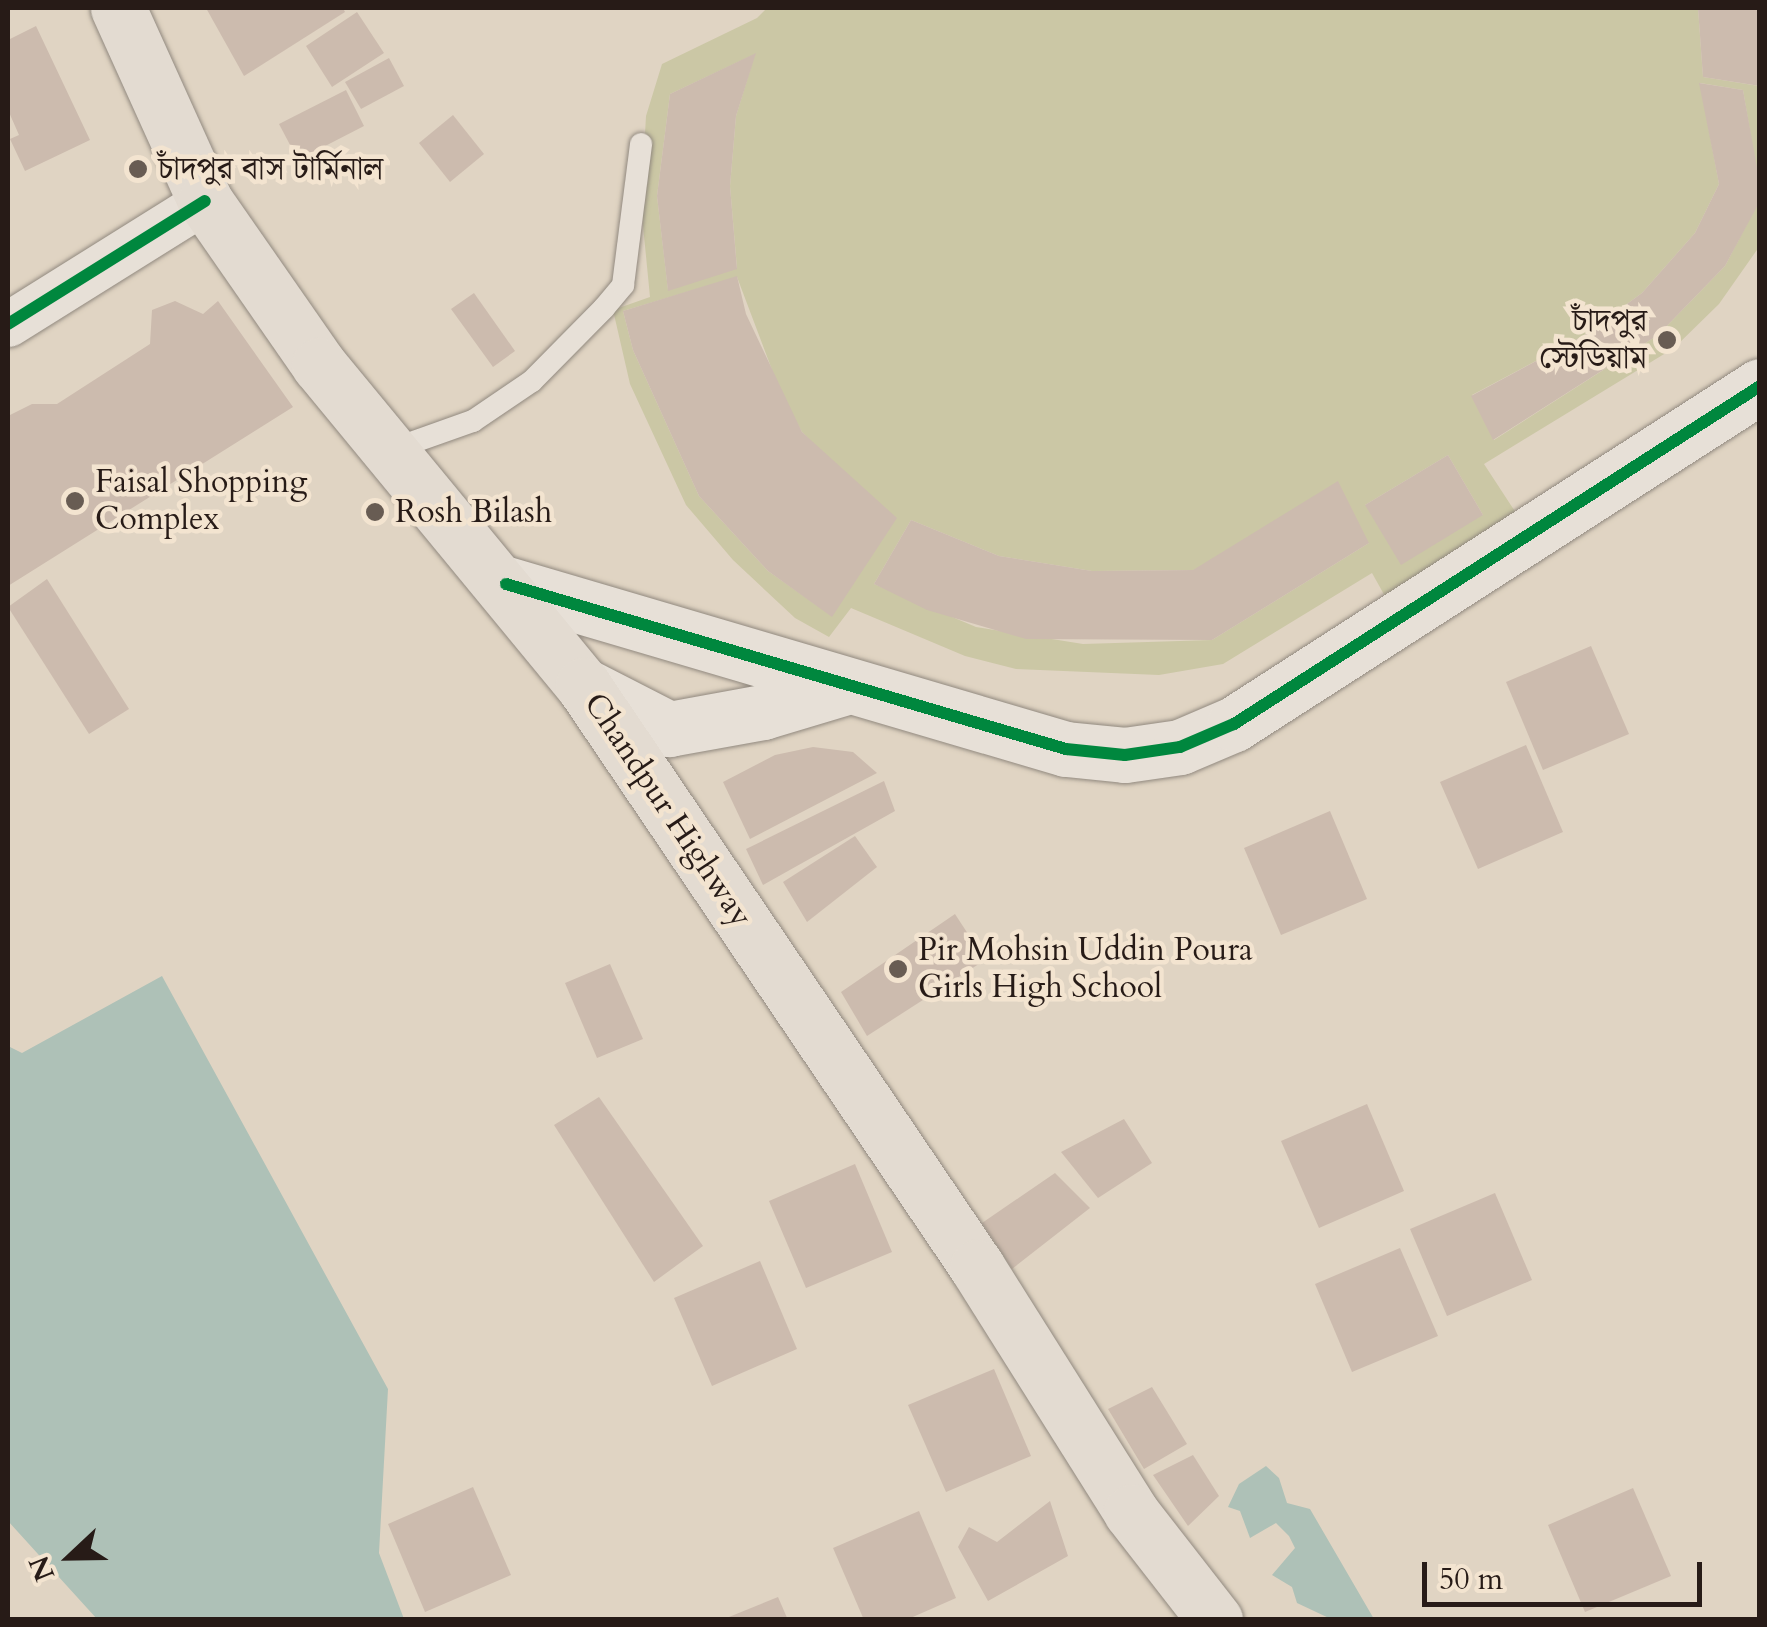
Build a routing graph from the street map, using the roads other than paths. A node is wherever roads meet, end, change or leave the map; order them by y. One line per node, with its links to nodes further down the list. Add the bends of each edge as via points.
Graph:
1 (118, 8): 3 (main road, Chandpur Highway)
2 (641, 144): 6 (lane, via 622,285 613,296 532,381 472,421)
3 (206, 201): 4 (street); 6 (main road, Chandpur Highway, via 318,365)
4 (8, 324)
5 (1760, 386): 9 (street, via 1234,724 1180,748 1125,755 1066,749)
6 (388, 452): 7 (main road, Chandpur Highway)
7 (506, 584): 8 (main road, Chandpur Highway); 9 (street)
8 (583, 684): 9 (street, via 670,729 763,712); 10 (main road, Chandpur Highway, via 976,1267 1131,1512)
9 (846, 687)
10 (1215, 1620)

